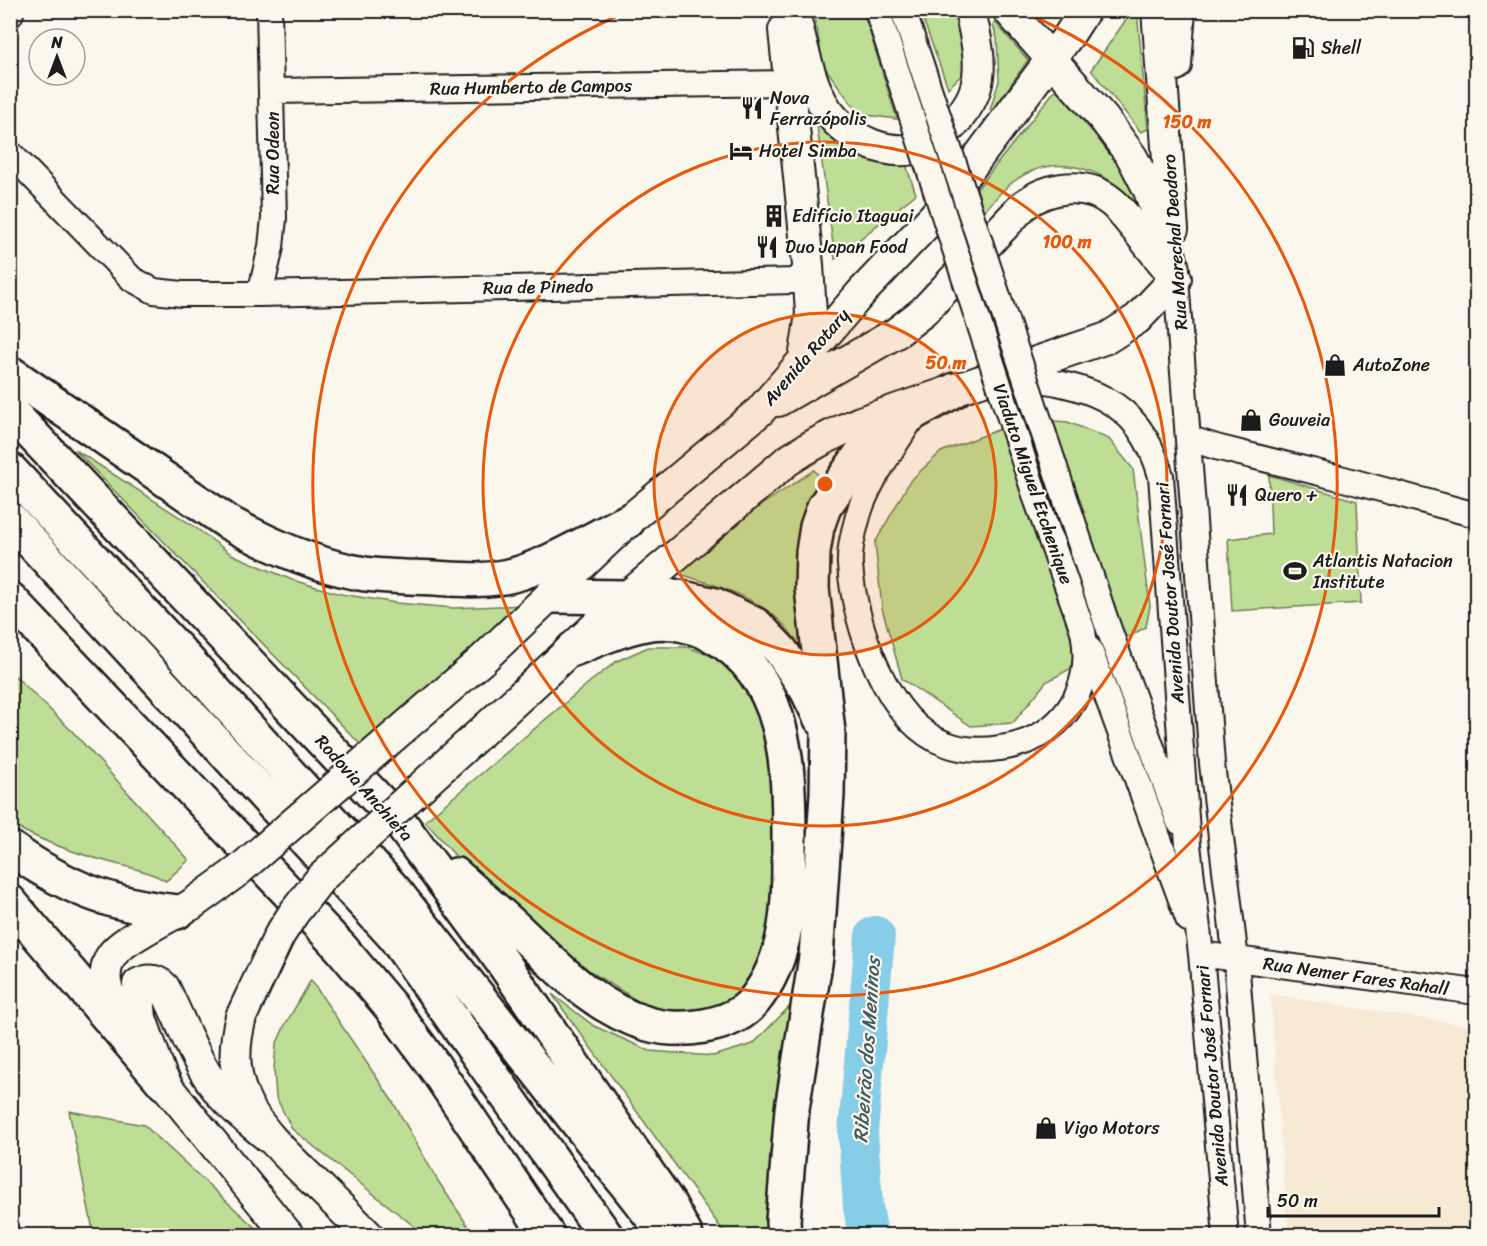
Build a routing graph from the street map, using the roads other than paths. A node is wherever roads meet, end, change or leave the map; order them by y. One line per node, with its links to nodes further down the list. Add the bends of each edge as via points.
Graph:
1 (12, 10): 12 (street)
2 (269, 10): 15 (street, Rua Odeon)
3 (782, 10): 14 (main road)
4 (793, 10): 7 (main road, via 817,90 827,109 847,132 886,149 927,145 965,111 976,86 979,56)
5 (877, 10): 37 (street, Viaduto Miguel Etchenique, bridge)
6 (903, 10): 42 (street, Viaduto Miguel Etchenique, bridge, via 1106,621)
7 (970, 10)
8 (1008, 10): 13 (main road)
9 (1085, 10): 13 (main road, Avenida Rotary)
10 (1157, 10): 17 (main road, Rua Marechal Deodoro)
11 (1180, 10): 17 (main road)
12 (10, 15)
13 (1051, 60): 19 (main road, via 1132,157 1167,240); 21 (main road, Avenida Rotary, via 935,214)
14 (790, 83): 15 (street, Rua Humberto de Campos); 18 (main road)
15 (272, 91): 20 (street, Rua Odeon, via 273,218 271,248)
16 (10, 153): 20 (street, Rua de Pinedo, via 132,279 154,291)
17 (1169, 161): 19 (main road, Rua Marechal Deodoro)
18 (808, 265): 20 (street, Rua de Pinedo, via 795,281); 21 (main road, via 811,314)
19 (1176, 279): 23 (main road, via 1137,319 1107,338); 26 (main road, via 1113,202 1078,188 1056,189 1035,196 1023,206 923,312 896,333); 28 (street, Rua Marechal Deodoro)
20 (260, 294)
21 (804, 359): 26 (main road, Avenida Rotary)
22 (10, 374): 32 (highway, via 229,523 264,542 333,567 368,574 473,580 500,577 530,569)
23 (999, 374): 24 (main road); 42 (street, Avenida Doutor José Fornari, via 1053,381 1099,394 1134,423 1155,454 1164,501)
24 (955, 390): 27 (highway); 34 (main road, via 860,422 809,446)
25 (10, 411): 41 (highway, Rodovia Anchieta)
26 (760, 411): 32 (main road, Avenida Rotary)
27 (915, 412): 37 (street, via 861,508 850,562 853,592 868,645 898,707 932,738 960,748 991,750 1034,739 1058,722 1076,698 1085,671); 40 (highway, via 861,454 824,507 817,527 812,588)
28 (1188, 438): 30 (street); 47 (street, Avenida Doutor José Fornari, via 1212,764)
29 (10, 470): 56 (highway, via 395,891)
30 (1476, 515)
31 (10, 519): 55 (highway, via 394,936)
32 (628, 521): 33 (main road, Avenida Rotary)
33 (551, 596): 34 (highway); 45 (main road, Avenida Rotary, bridge, via 482,661 238,871)
34 (627, 597): 39 (main road); 40 (highway, via 673,596 715,605 756,626 781,651)
35 (10, 599): 38 (highway)
36 (10, 621): 38 (highway)
37 (1083, 630): 46 (street, Viaduto Miguel Etchenique)
38 (57, 648): 54 (highway, via 341,948 390,1006)
39 (573, 649): 41 (highway, via 653,622 676,623 701,629 742,656 768,695 778,718 789,790 789,901 778,959 753,1003 721,1021 673,1029 648,1024 609,1008 571,981); 51 (main road, bridge, via 333,865 279,936 241,1017 234,1058 245,1100)
40 (828, 732): 58 (highway, via 816,957 792,1109)
41 (409, 834): 57 (highway, Rodovia Anchieta, via 510,973 669,1204)
42 (1188, 845): 46 (street, Avenida Doutor José Fornari); 47 (street, Avenida Doutor José Fornari)
43 (10, 848): 45 (highway, via 94,896 134,907)
44 (10, 902): 50 (highway)
45 (184, 908): 49 (main road, Avenida Rotary, via 124,944 108,962 106,986 111,997)
46 (1201, 954): 47 (street, Rua Nemer Fares Rahall); 59 (street, Avenida Doutor José Fornari)
47 (1236, 960): 48 (street, Rua Nemer Fares Rahall); 60 (street, Avenida Doutor José Fornari)
48 (1476, 992)
49 (151, 1045): 50 (main road); 51 (main road, via 137,993 138,984 145,980 164,987 214,1085)
50 (165, 1083): 52 (main road)
51 (268, 1137): 53 (main road)
52 (288, 1236)
53 (369, 1236)
54 (548, 1236)
55 (606, 1236)
56 (667, 1236)
57 (686, 1236)
58 (784, 1236)
59 (1226, 1236)
60 (1259, 1236)

